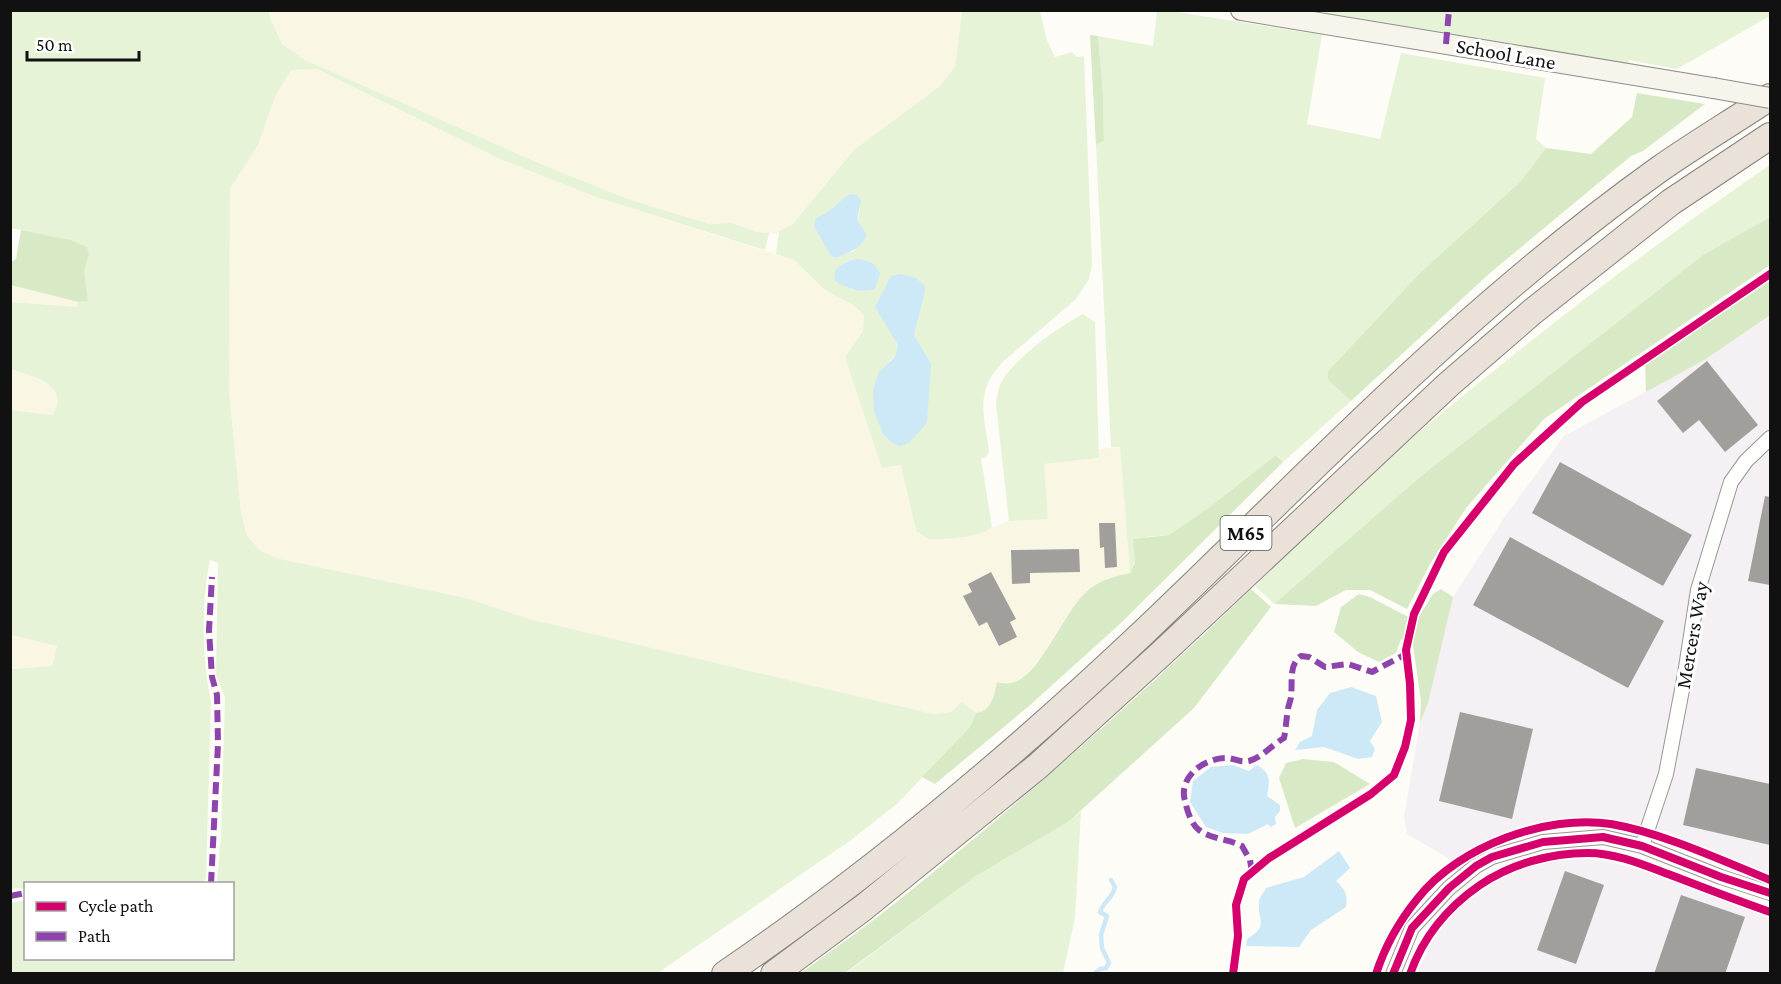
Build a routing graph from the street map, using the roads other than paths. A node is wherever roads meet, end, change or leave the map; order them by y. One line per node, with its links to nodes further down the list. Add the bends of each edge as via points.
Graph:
1 (1241, 10): 2 (main road, School Lane, bridge)
2 (1770, 98): 7 (highway, M65, via 1662,168 1499,296 1020,744 837,894)
3 (1770, 136): 8 (highway, M65, via 1671,202 1532,312 1449,384 1038,765 956,835)
4 (1770, 438): 5 (street, Mercers Way, via 1731,482 1698,590 1666,774)
5 (1642, 846): 6 (street); 9 (street, via 1603,837 1543,842 1492,857 1449,888 1412,928)
6 (1770, 893)
7 (725, 974)
8 (774, 974)
9 (1393, 974)

